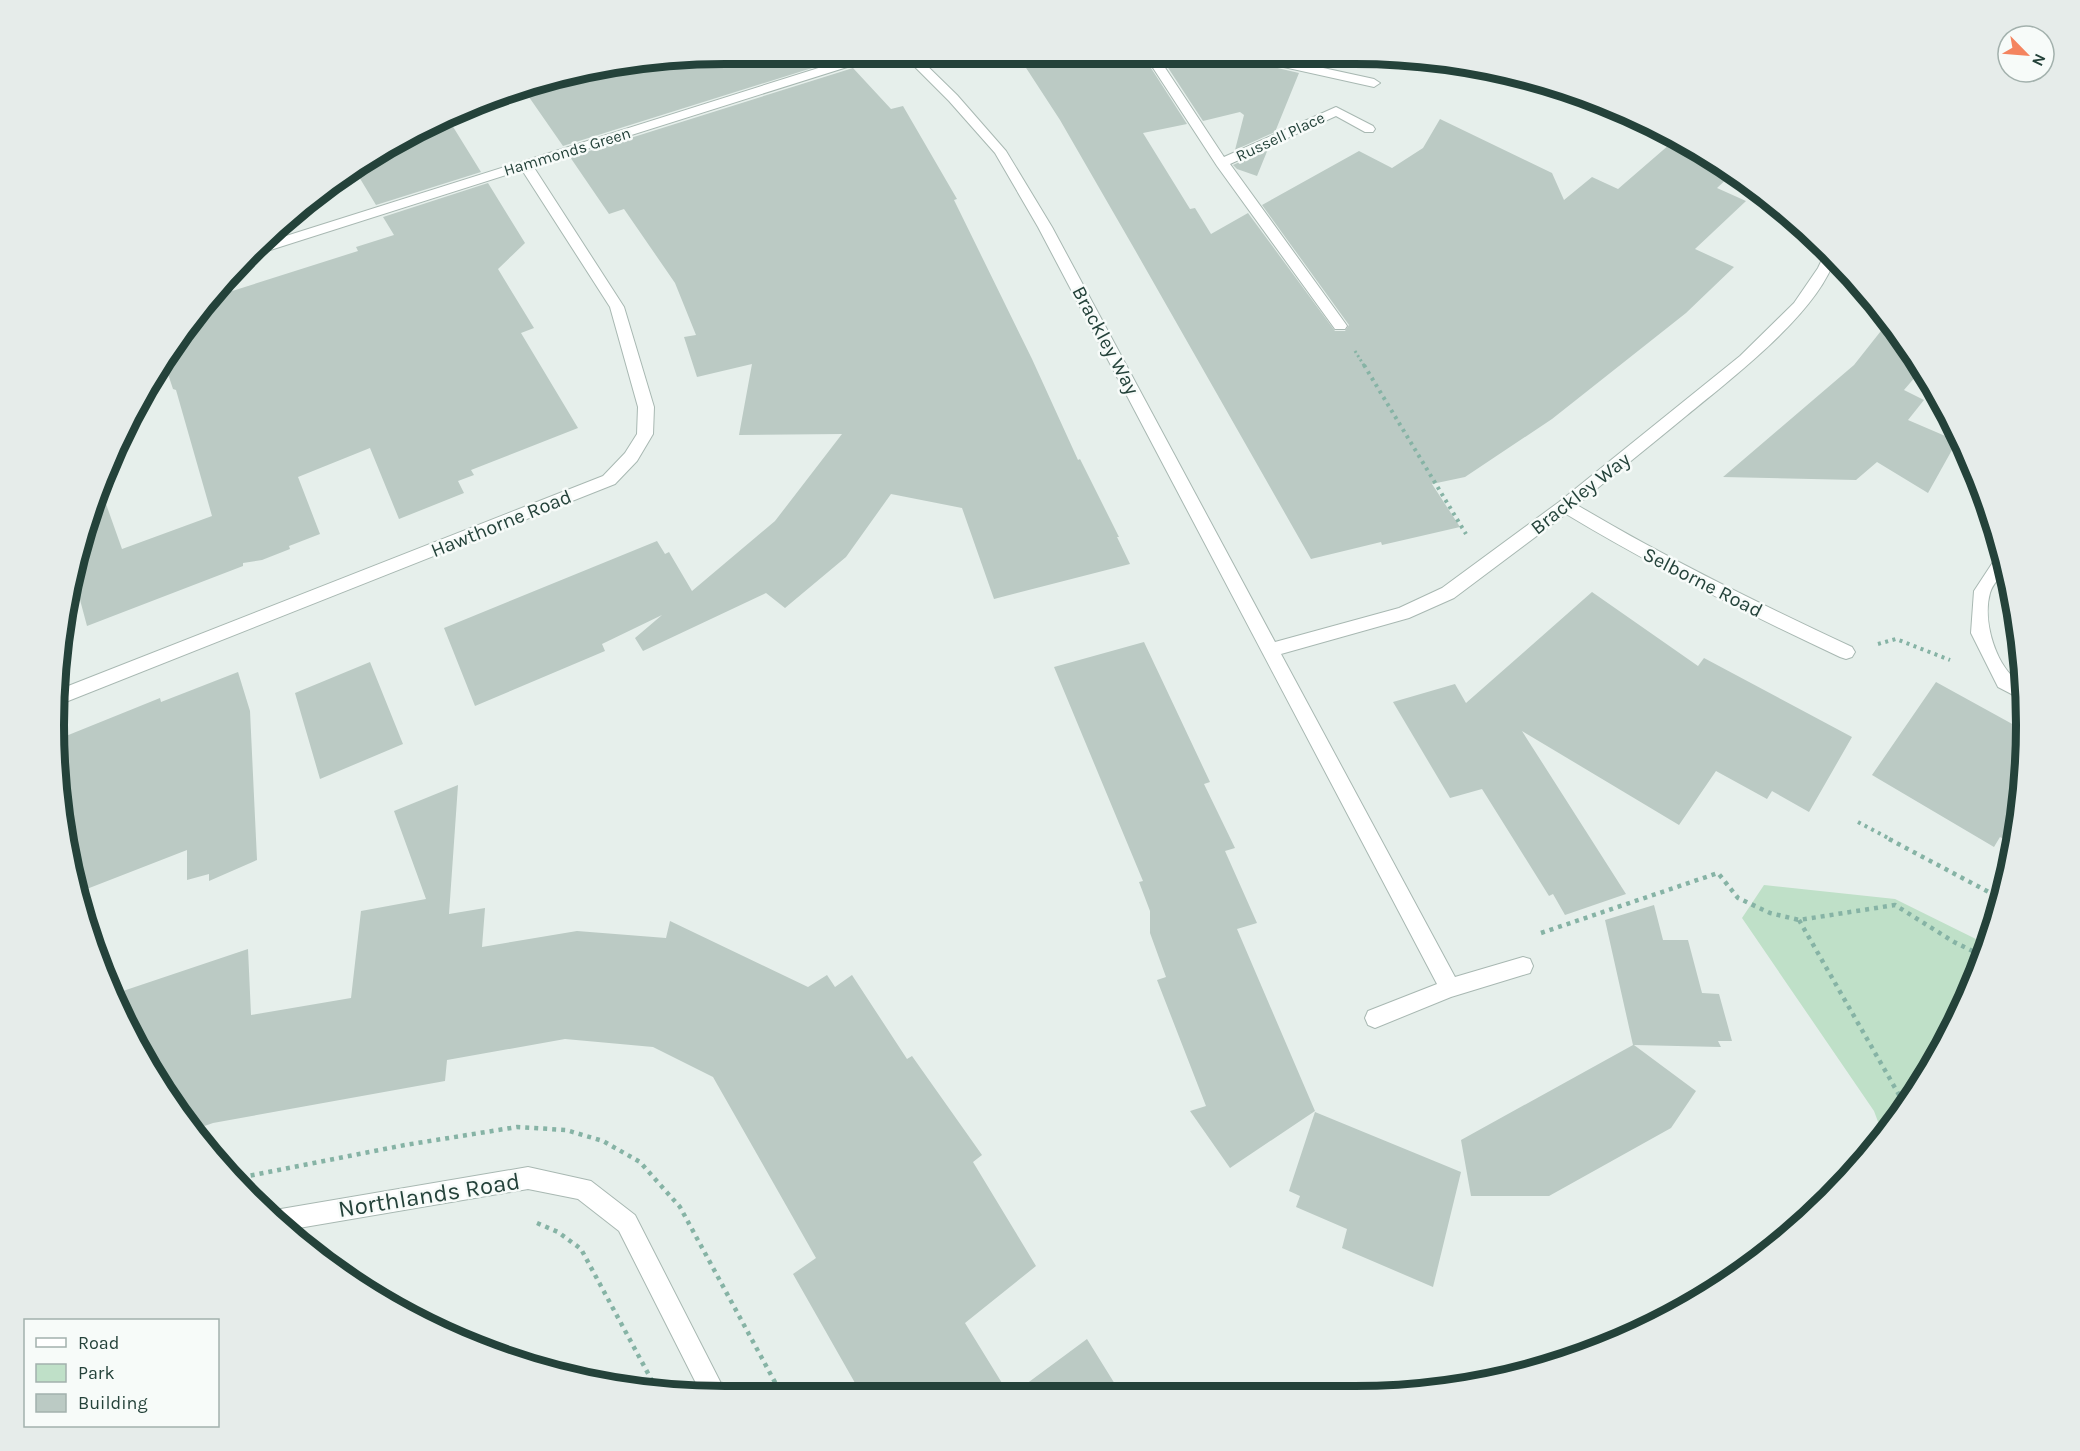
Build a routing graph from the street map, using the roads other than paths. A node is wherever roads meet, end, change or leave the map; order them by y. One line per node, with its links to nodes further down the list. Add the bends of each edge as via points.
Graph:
1 (843, 64): 8 (street, Hammonds Green)
2 (918, 64): 14 (street, Brackley Way, via 1000,152 1045,227)
3 (1157, 64): 7 (street)
4 (1288, 64): 5 (street)
5 (1374, 83)
6 (1369, 129): 7 (street, Russell Place, via 1336,111)
7 (1222, 163): 11 (street)
8 (525, 164): 9 (street, Hammonds Green); 17 (street, Hawthorne Road, via 617,307 646,407 645,434 631,457 609,480 567,498)
9 (273, 245)
10 (1827, 263): 12 (street, Brackley Way, via 1799,306 1745,360)
11 (1340, 326)
12 (1565, 506): 14 (street, Brackley Way, via 1448,593 1402,613); 15 (street, Selborne Road, via 1728,597)
13 (1996, 569): 16 (street, via 1982,591 1980,633 2004,682)
14 (1271, 650): 19 (street, Brackley Way)
15 (1845, 652)
16 (2014, 688)
17 (65, 695)
18 (1523, 966): 19 (street)
19 (1450, 988): 20 (street)
20 (1375, 1018)
21 (287, 1219): 22 (street, Northlands Road, via 528,1178 583,1189 627,1223)
22 (711, 1386)

